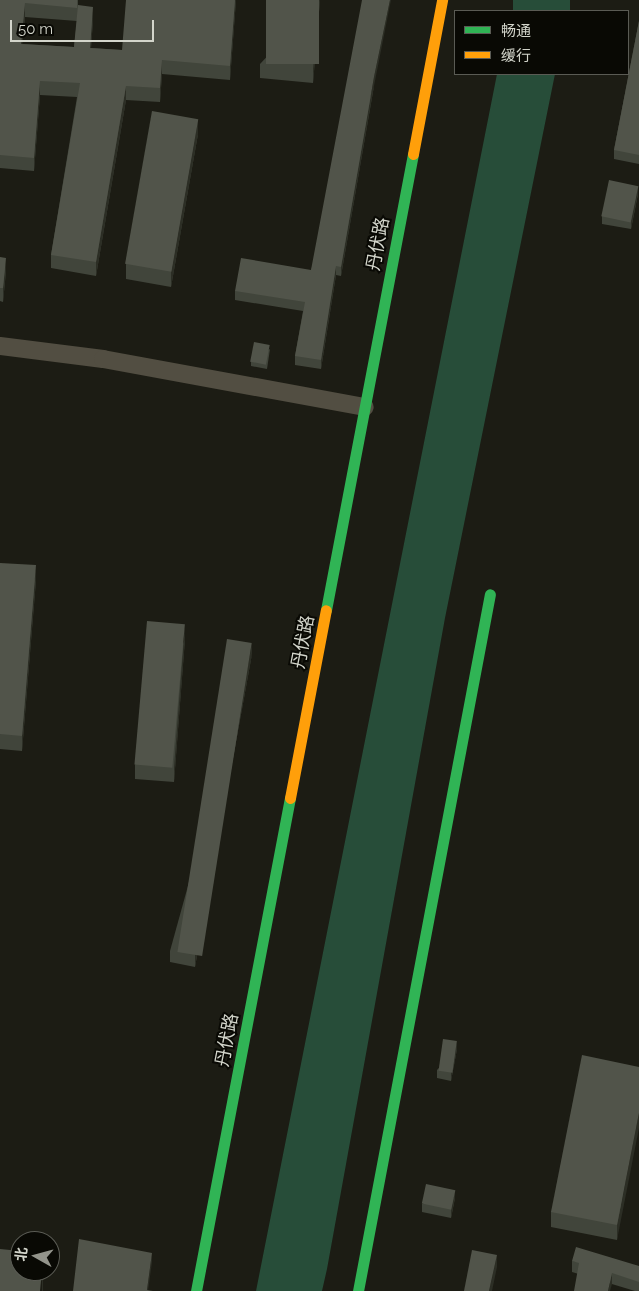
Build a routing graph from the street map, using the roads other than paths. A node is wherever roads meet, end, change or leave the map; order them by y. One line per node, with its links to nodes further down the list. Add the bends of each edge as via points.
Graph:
1 (442, 0): 3 (main road, 丹伏路)
2 (0, 346): 3 (street, via 103,359)
3 (365, 407): 5 (main road, 丹伏路)
4 (490, 594): 6 (main road)
5 (196, 1291)
6 (358, 1291)

